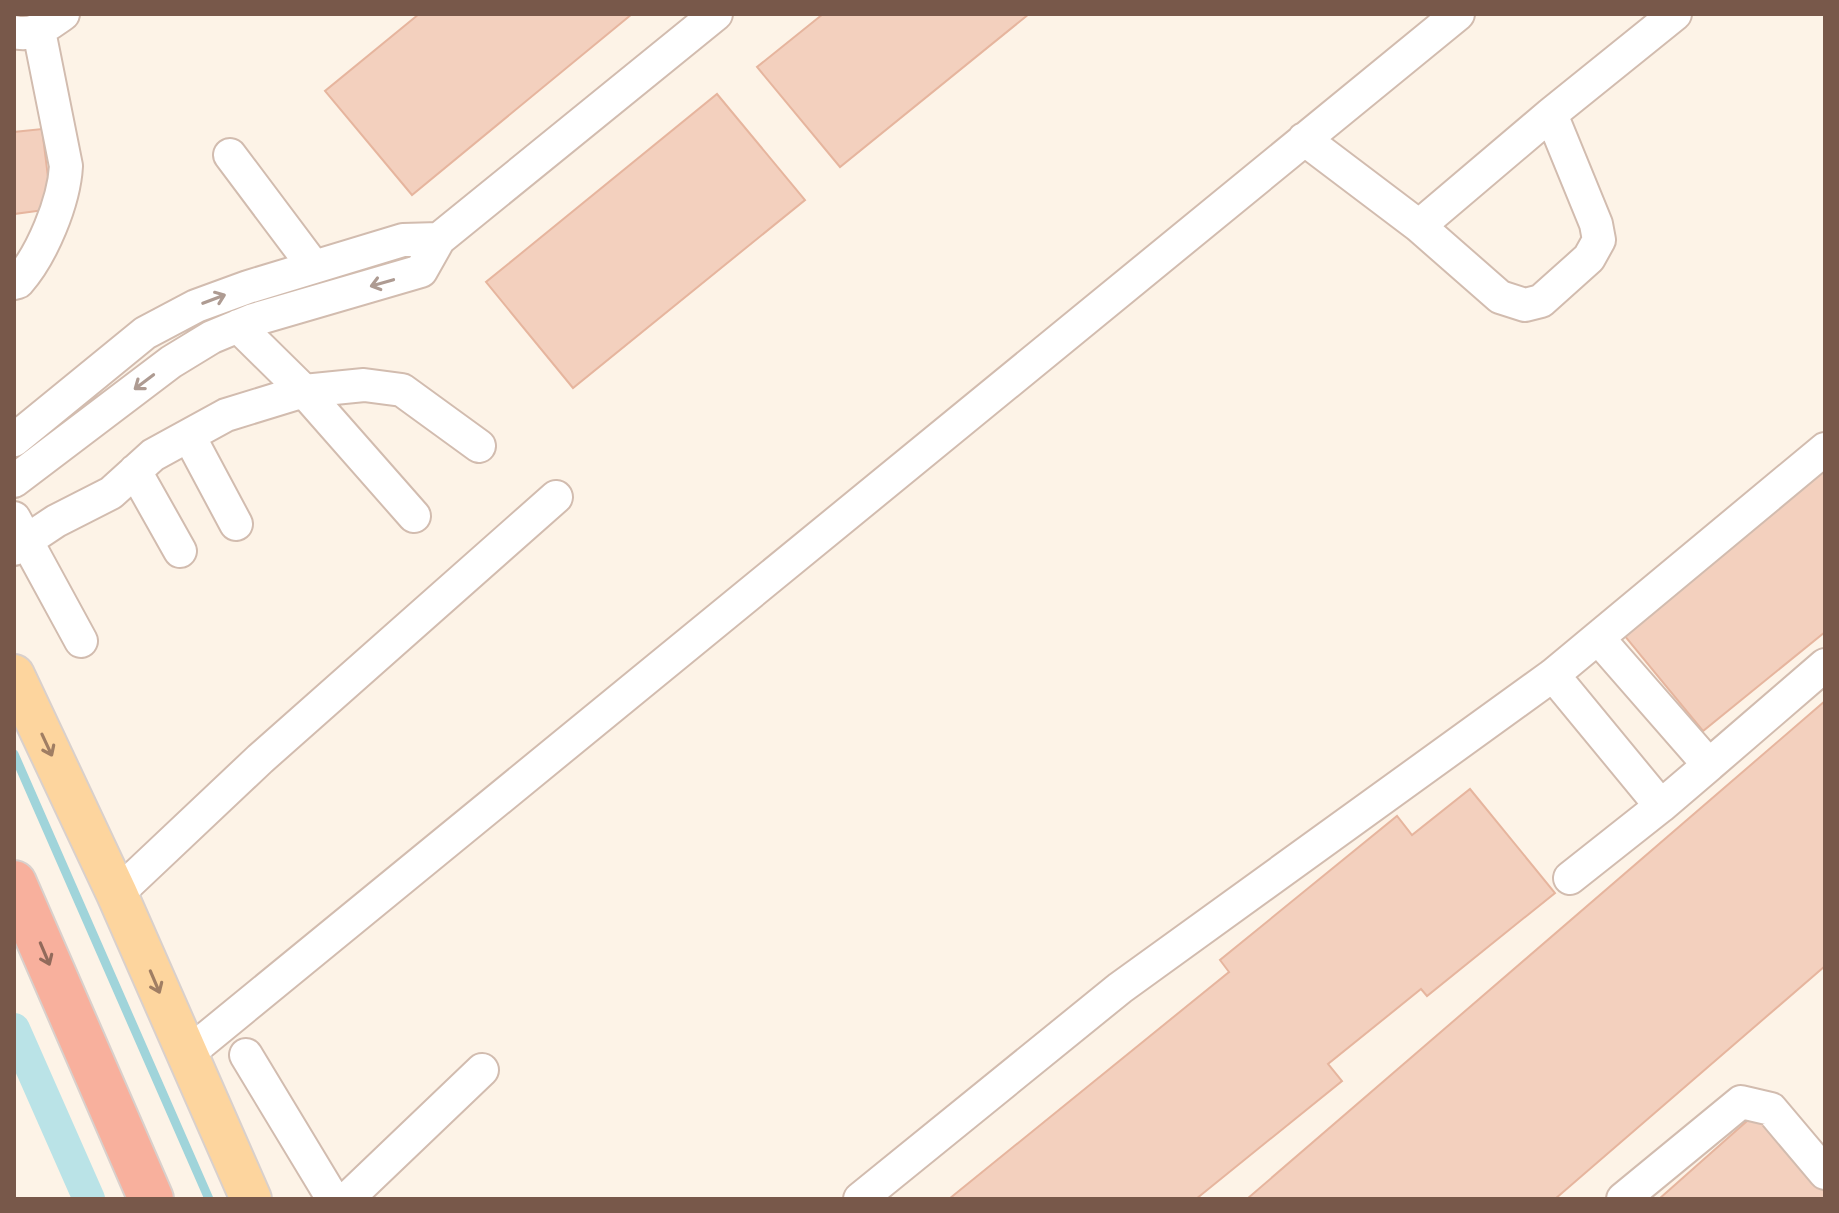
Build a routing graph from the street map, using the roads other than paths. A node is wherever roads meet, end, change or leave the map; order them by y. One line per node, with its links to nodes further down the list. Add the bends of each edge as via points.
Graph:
1 (716, 14): 9 (street)
2 (1458, 14): 6 (street)
3 (1675, 14): 5 (street)
4 (39, 26): 11 (street, via 65,182 28,271)
5 (1551, 114): 8 (street); 8 (street, via 1599,240 1589,258 1541,301 1525,305 1500,297)
6 (1304, 139): 8 (street); 35 (street)
7 (230, 155): 10 (street)
8 (1419, 226)
9 (439, 239): 10 (street, via 403,240); 12 (street, one-way to 12, via 421,271)
10 (314, 267): 15 (street, one-way to 10, via 145,333 196,306)
11 (14, 283)
12 (238, 326): 13 (street); 19 (street, one-way to 19, via 171,362)
13 (304, 391): 14 (street, via 226,415); 16 (street, via 364,385 402,390); 21 (street)
14 (189, 436): 18 (street); 22 (street)
15 (14, 440)
16 (479, 446)
17 (1825, 449): 25 (street)
18 (135, 471): 23 (street, via 111,493); 24 (street)
19 (14, 481)
20 (556, 497): 34 (street, via 260,759)
21 (414, 516)
22 (236, 524)
23 (18, 537): 26 (street)
24 (180, 551)
25 (1598, 638): 29 (street); 30 (street)
26 (81, 641)
27 (1825, 665): 30 (street)
28 (14, 675): 34 (main road, one-way to 34)
29 (1553, 675): 31 (street); 43 (street, via 1120,988)
30 (1709, 765): 31 (street)
31 (1661, 806): 32 (street)
32 (1570, 878)
33 (14, 883): 39 (highway, one-way to 39)
34 (117, 894): 35 (main road, one-way to 35)
35 (186, 1055): 40 (main road)
36 (246, 1055): 41 (street)
37 (482, 1070): 42 (street)
38 (1825, 1173): 44 (street, via 1771,1109 1741,1102)
39 (151, 1199)
40 (251, 1199)
41 (333, 1199)
42 (347, 1199)
43 (860, 1199)
44 (1623, 1199)

